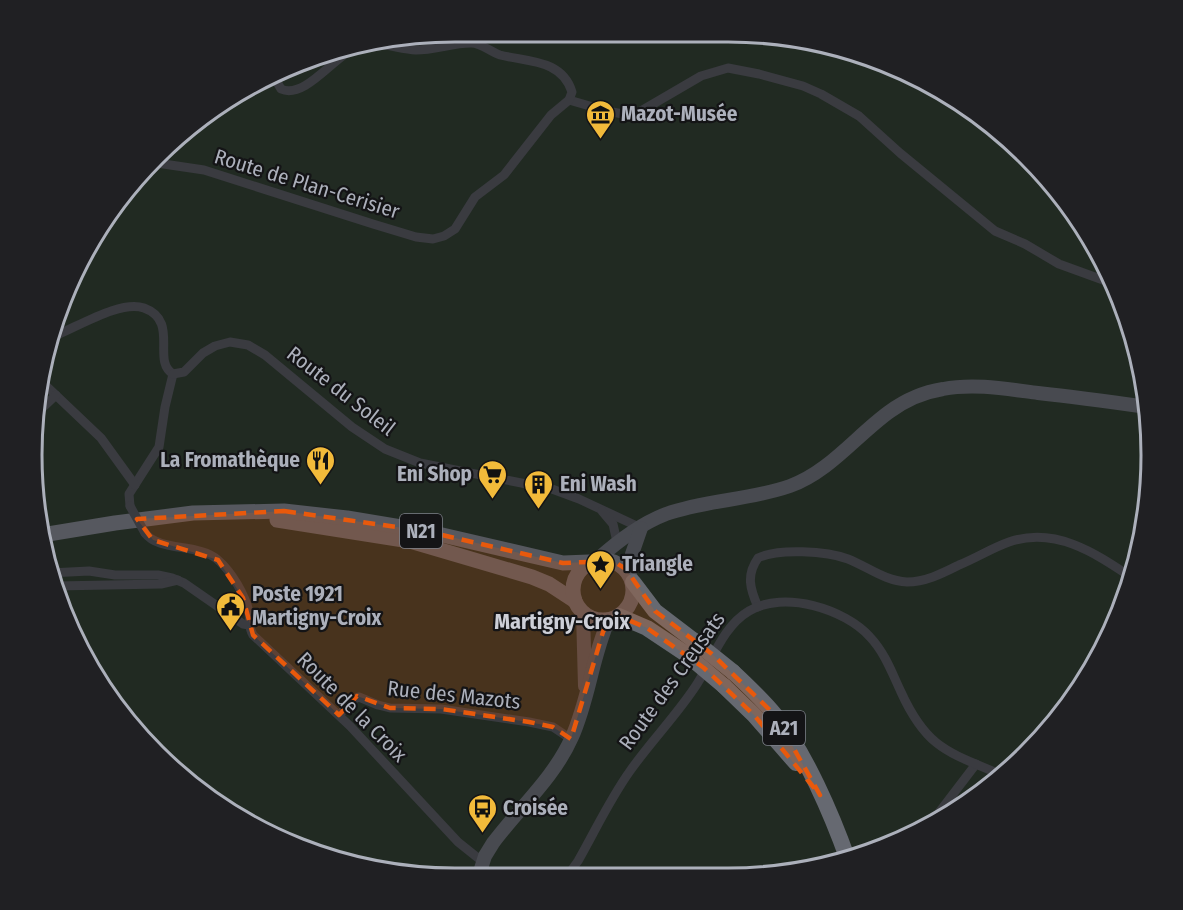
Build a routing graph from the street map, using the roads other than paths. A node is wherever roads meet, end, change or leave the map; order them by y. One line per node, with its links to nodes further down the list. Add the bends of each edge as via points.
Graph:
1 (472, 43): 2 (street, via 423,50); 5 (street, via 549,66 566,79)
2 (396, 47)
3 (338, 59): 4 (street, via 294,91 281,89)
4 (278, 82)
5 (571, 96): 6 (street, Route de Plan-Cerisier, via 504,175 476,197 451,232 434,239 416,237 219,174); 7 (street, via 628,115 695,78 728,68 802,86 859,116 995,231 1059,264)
6 (162, 164)
7 (1102, 279)
8 (61, 333): 9 (street, via 115,310 144,308 156,315 163,326 164,363)
9 (173, 374): 14 (street, via 159,447); 15 (street, Route du Soleil, via 184,372 215,346 230,342 248,345 385,449 420,463 552,489)
10 (48, 388): 11 (street)
11 (56, 395): 12 (street); 14 (street, via 102,439)
12 (46, 405)
13 (1138, 406): 17 (main road, via 989,387 934,390 889,412 801,482 761,494 684,508)
14 (135, 485): 29 (street, bridge, via 128,498 145,533 153,540 203,551 218,560 243,598)
15 (600, 510): 17 (street, Route du Soleil); 19 (street, via 613,524)
16 (252, 512): 18 (main road, N21, via 154,517); 20 (main road, N21, via 284,511 347,518 563,562); 26 (main road, N21, via 275,520 410,541 532,577 549,584)
17 (641, 528): 19 (main road); 23 (main road, via 632,554)
18 (50, 535)
19 (617, 542): 20 (main road)
20 (594, 561): 23 (main road, N21, via 618,563); 26 (main road, via 579,570 574,579 572,589)
21 (1124, 572): 27 (street, via 1087,549 1046,537 1007,542 914,582 891,580 837,556 773,553 758,558 750,574)
22 (59, 573): 24 (street, Route de la Croix, via 89,571)
23 (631, 578): 28 (main road, via 632,600); 30 (highway, A21)
24 (178, 580): 25 (street, via 161,584); 29 (street, Route de la Croix)
25 (63, 586)
26 (579, 607): 28 (main road, N21, via 595,619); 31 (main road)
27 (758, 607): 34 (street, Route des Creusats, via 779,603 807,605 834,611 853,621 882,652 913,717 926,735 947,752); 40 (street, Route des Creusats, via 740,618 728,633 697,684 628,773)
28 (614, 618): 30 (highway, A21); 31 (main road, via 600,639)
29 (249, 625): 32 (street, Route de la Croix, via 259,641)
30 (689, 647): 37 (highway, A21, bridge, via 728,679 820,795)
31 (585, 700): 33 (main road)
32 (339, 715): 33 (street, Rue des Mazots, via 359,697 390,708 441,709 528,722); 38 (street, Route de la Croix)
33 (573, 734): 39 (main road, via 551,772 493,843)
34 (976, 764): 35 (street, Route des Creusats); 36 (street)
35 (993, 772)
36 (943, 807)
37 (845, 851)
38 (480, 868)
39 (481, 868)
40 (573, 868)

